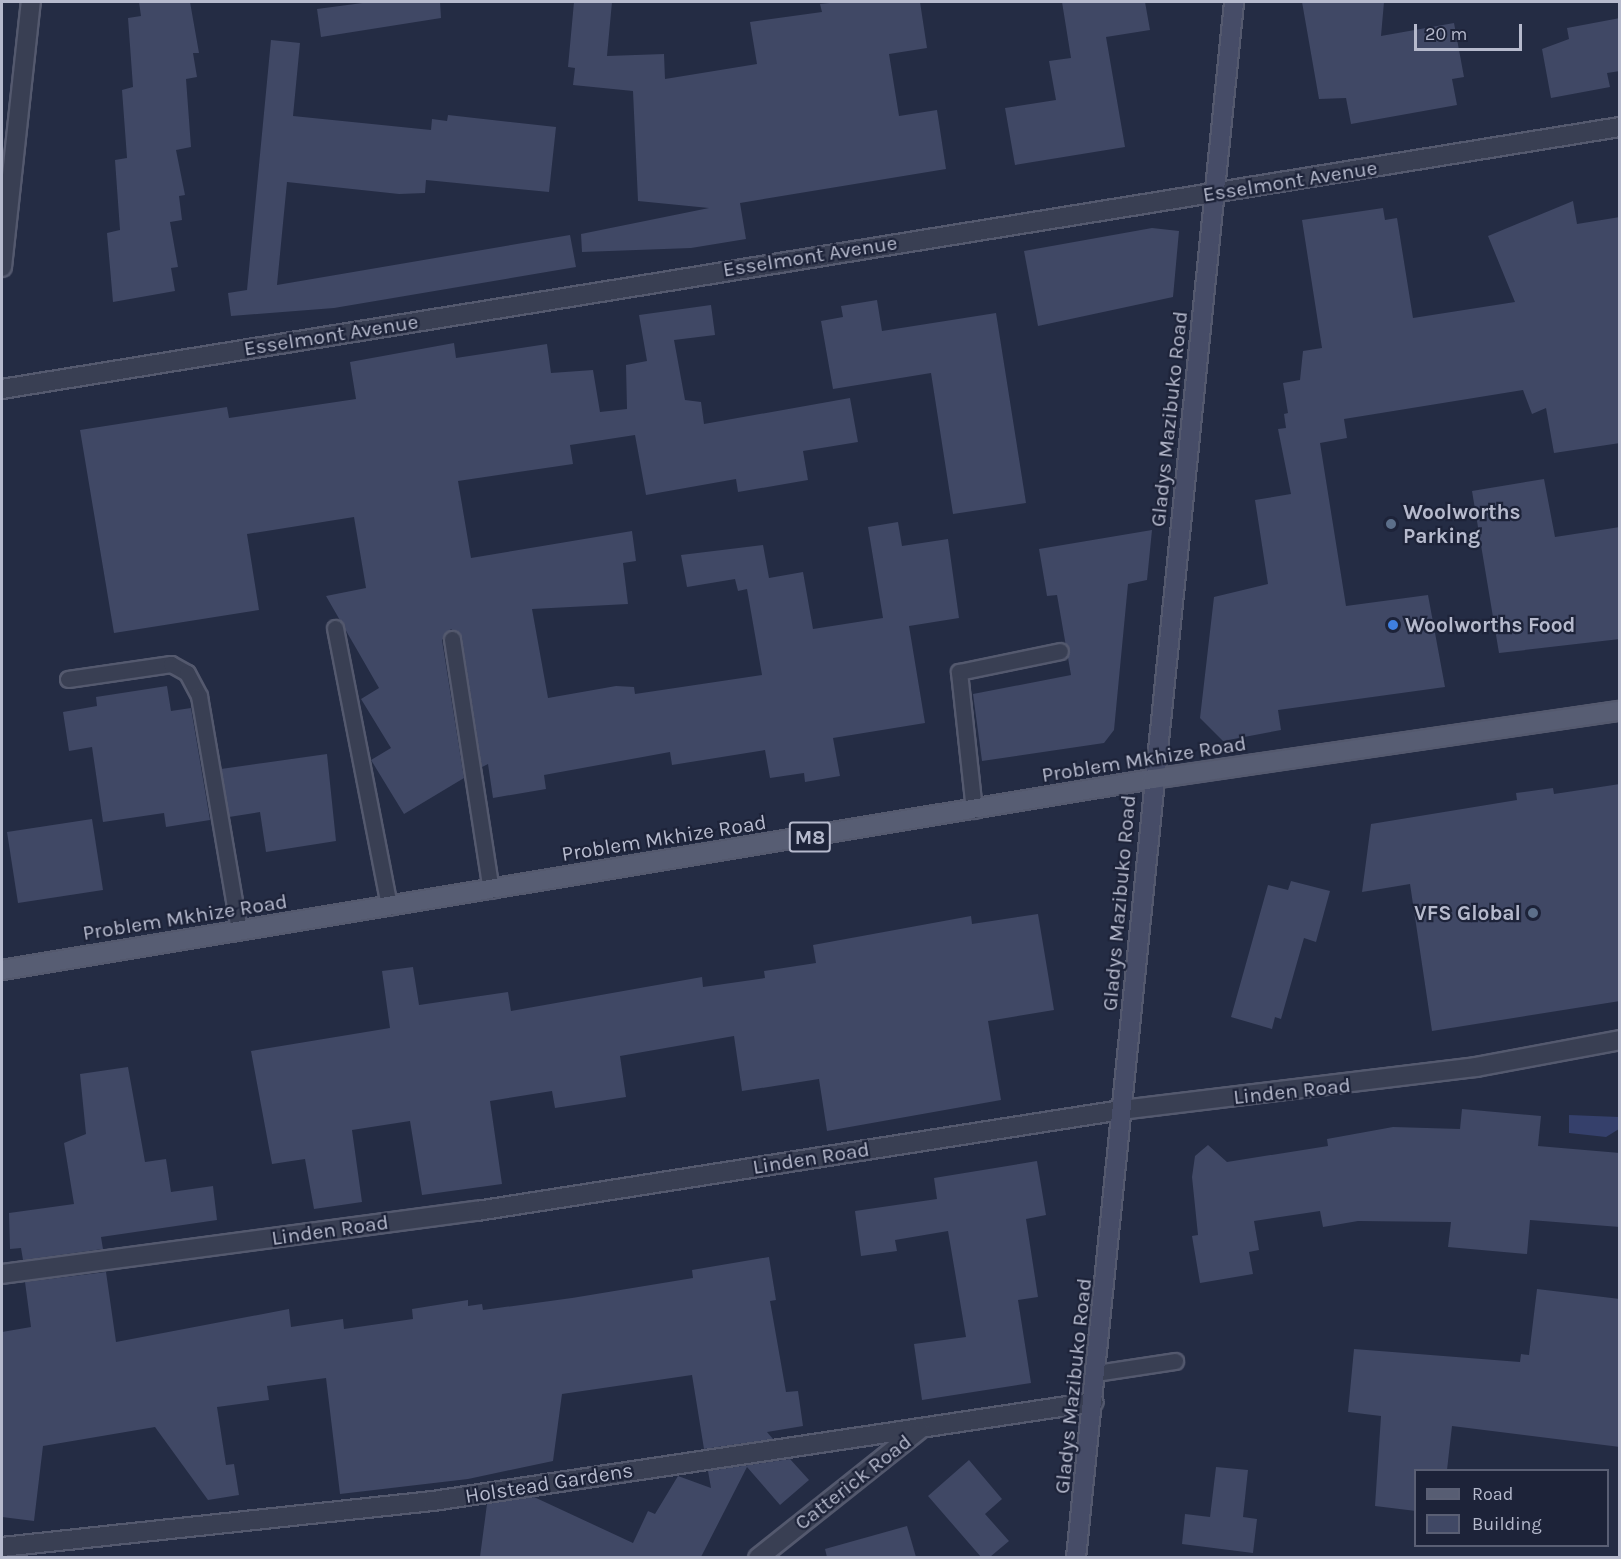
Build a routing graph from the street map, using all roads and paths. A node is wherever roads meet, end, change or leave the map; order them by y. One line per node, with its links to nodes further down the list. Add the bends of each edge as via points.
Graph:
1 (31, 2): 5 (street)
2 (1234, 2): 4 (street, Gladys Mazibuko Road)
3 (1620, 127): 4 (street, Esselmont Avenue)
4 (1214, 194): 7 (street, Esselmont Avenue); 13 (street, Gladys Mazibuko Road)
5 (5, 201): 6 (street)
6 (2, 267)
7 (2, 389)
8 (335, 628): 16 (lane)
9 (452, 639): 15 (lane)
10 (1060, 651): 14 (lane, via 959,672)
11 (68, 679): 17 (lane, via 171,664 187,673 199,696)
12 (1620, 711): 13 (main road, Problem Mkhize Road / M8)
13 (1152, 779): 14 (main road, Problem Mkhize Road / M8); 20 (street, Gladys Mazibuko Road)
14 (974, 810): 15 (main road, Problem Mkhize Road / M8)
15 (491, 890): 16 (main road, Problem Mkhize Road / M8)
16 (389, 907): 17 (main road, Problem Mkhize Road / M8)
17 (240, 931): 18 (main road, Problem Mkhize Road / M8)
18 (2, 970)
19 (1620, 1040): 20 (street, Linden Road, via 1331,1088)
20 (1121, 1110): 21 (street, Linden Road, via 477,1211); 23 (street, Gladys Mazibuko Road)
21 (2, 1274)
22 (1175, 1361): 23 (lane)
23 (1096, 1373): 24 (street, Gladys Mazibuko Road)
24 (1094, 1402): 25 (street, Holstead Gardens); 28 (street, Gladys Mazibuko Road)
25 (920, 1429): 26 (street, Holstead Gardens, via 433,1502); 27 (street, Catterick Road)
26 (2, 1546)
27 (758, 1557)
28 (1076, 1557)

